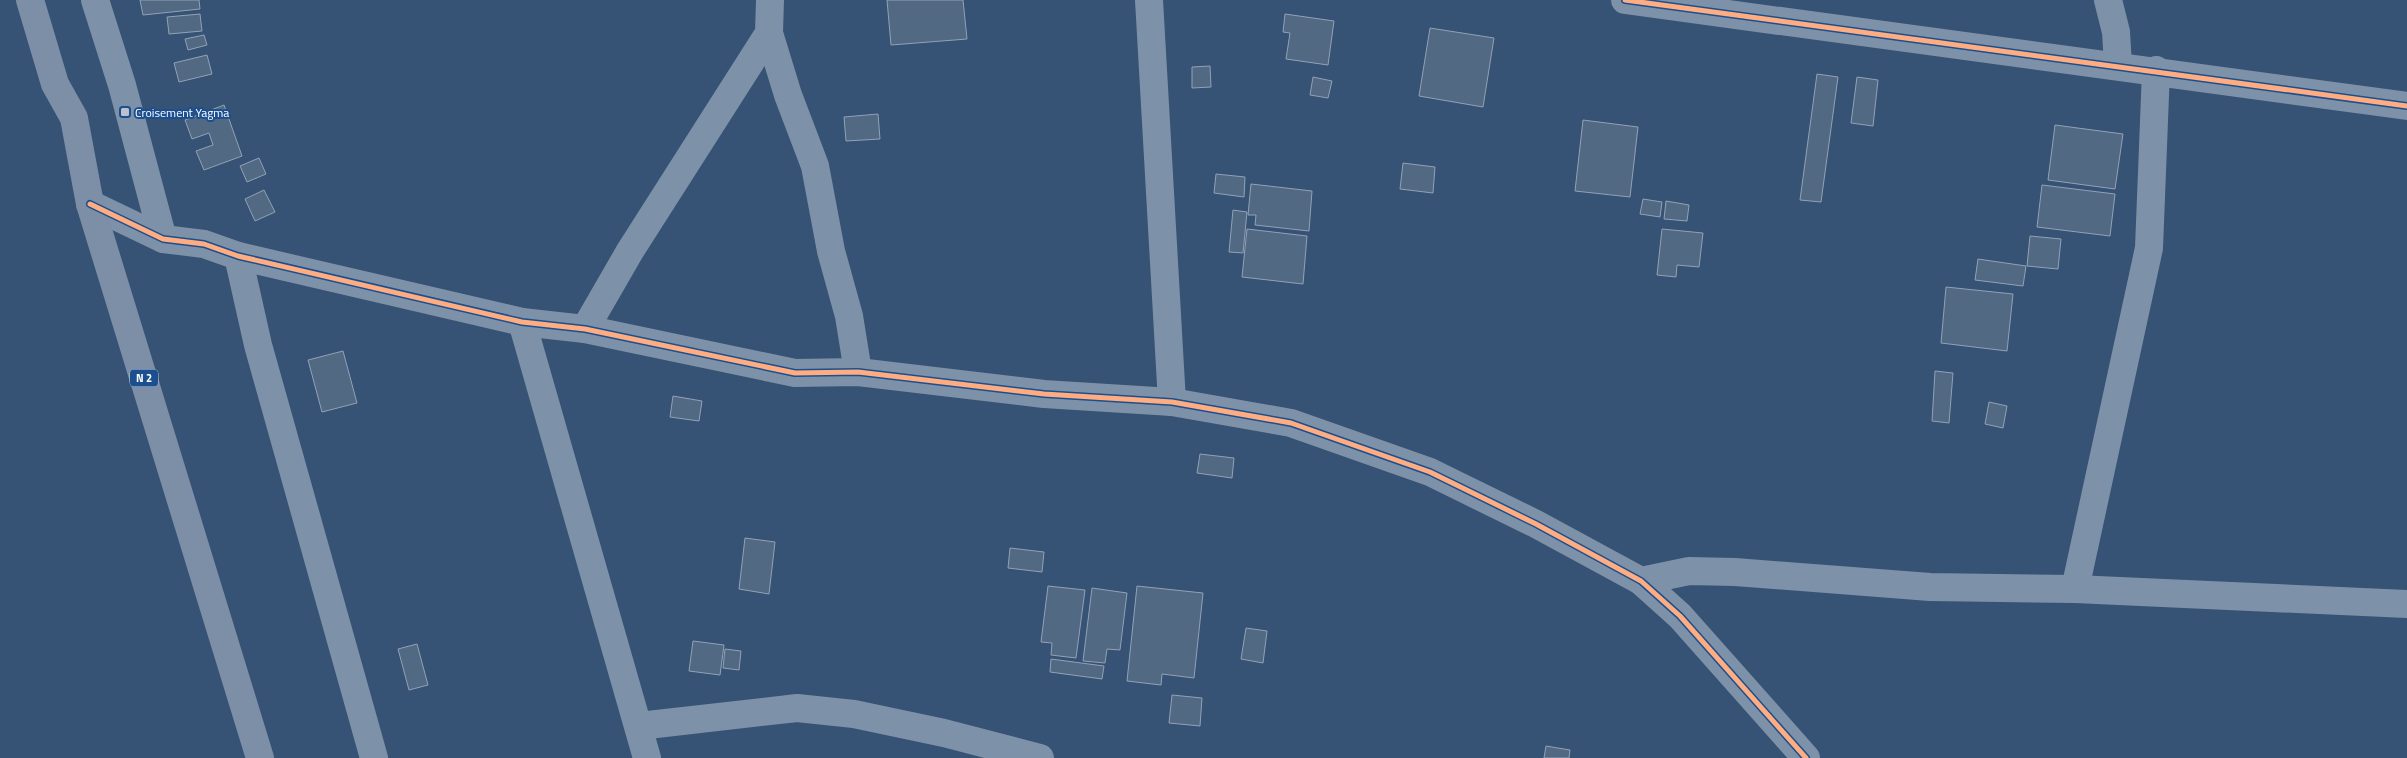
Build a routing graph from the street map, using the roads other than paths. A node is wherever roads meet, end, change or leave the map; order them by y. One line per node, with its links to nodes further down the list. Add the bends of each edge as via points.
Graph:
1 (30, 0): 11 (main road, N 2, via 55,84 74,118)
2 (95, 0): 12 (street, via 122,85)
3 (770, 0): 7 (street)
4 (1149, 0): 17 (street)
5 (1625, 0): 8 (street)
6 (2108, 0): 8 (street, via 2116,32)
7 (769, 33): 15 (street, via 630,251); 16 (street, via 815,166 831,251 849,316)
8 (2118, 65): 9 (street)
9 (2156, 70): 10 (street); 19 (street, via 2149,248)
10 (2407, 106)
11 (90, 204): 12 (street); 22 (main road, N 2)
12 (163, 239): 13 (street, via 204,244)
13 (238, 256): 14 (street); 23 (street, via 258,345)
14 (522, 322): 15 (street); 21 (street)
15 (585, 329): 16 (street, via 795,373)
16 (858, 372): 17 (street, via 1044,394)
17 (1172, 402): 18 (street, via 1290,423 1430,472)
18 (1641, 581): 19 (street, via 1689,571 1930,587); 26 (street, via 1680,616)
19 (2074, 589): 20 (street)
20 (2407, 604)
21 (639, 726): 24 (street); 25 (street, via 797,708 854,714)
22 (260, 758)
23 (374, 758)
24 (647, 758)
25 (1040, 758)
26 (1806, 758)

